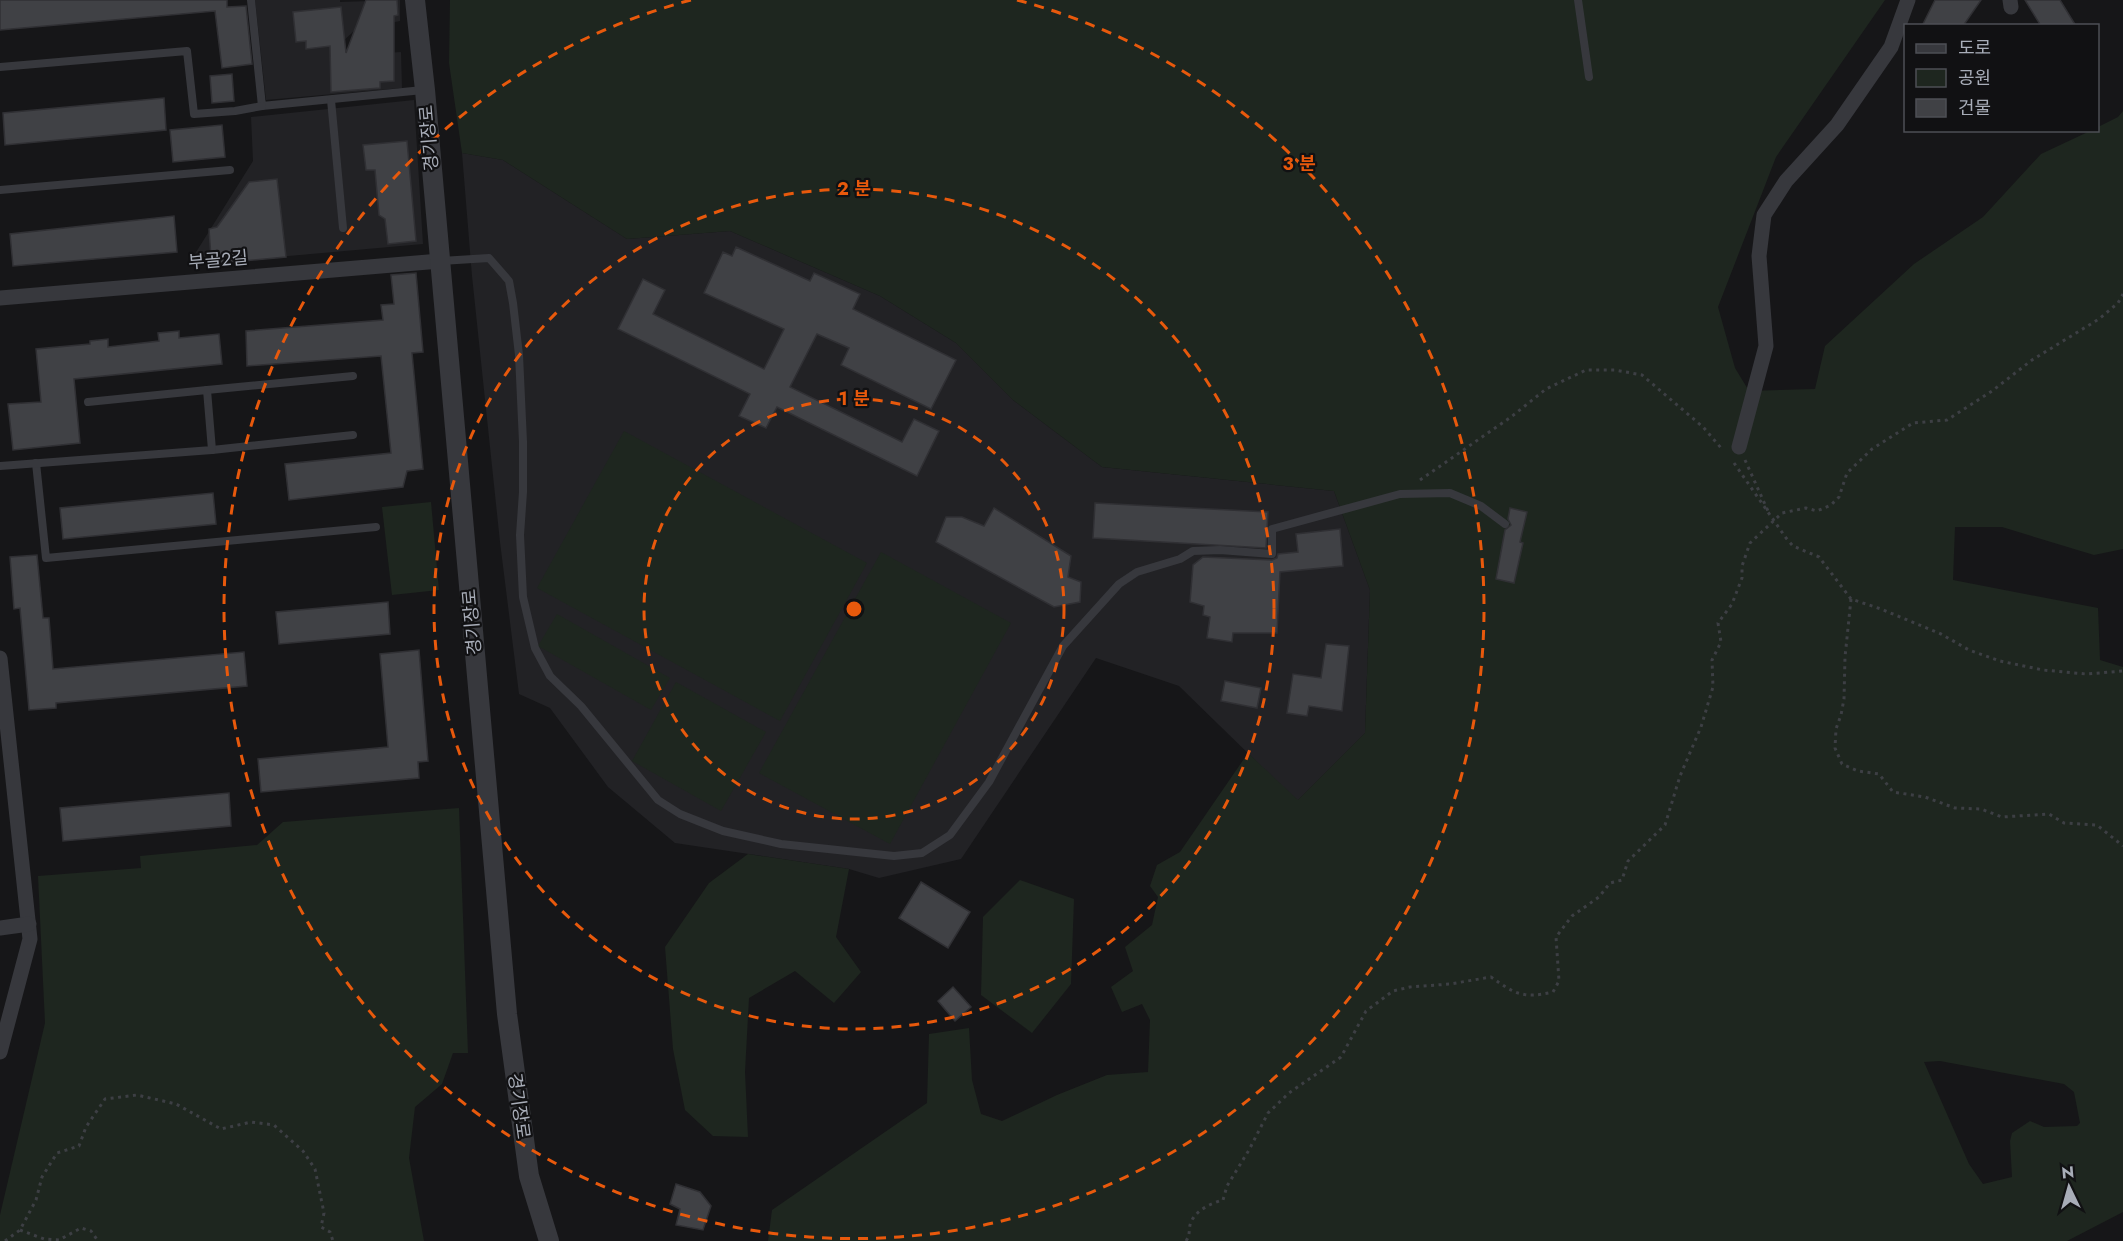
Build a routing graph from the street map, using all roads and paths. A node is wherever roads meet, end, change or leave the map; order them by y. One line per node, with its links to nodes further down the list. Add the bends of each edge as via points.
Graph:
1 (251, 0): 9 (lane)
2 (415, 0): 7 (street, 경기장로)
3 (1578, 0): 6 (lane)
4 (1908, 0): 21 (street, via 1891,47 1837,125 1786,181 1764,215 1759,256 1766,346)
5 (0, 67): 9 (lane, via 187,51 194,114)
6 (1589, 77)
7 (425, 90): 8 (lane); 13 (street, 경기장로)
8 (332, 100): 9 (lane); 12 (lane)
9 (262, 106)
10 (230, 170): 11 (lane)
11 (0, 190)
12 (343, 228)
13 (440, 261): 15 (street, 부골2길); 24 (lane, via 489,258 509,281 519,355 523,442 523,597 535,648 550,676 586,712 658,800 680,814 723,831 781,843 894,856 922,853 950,835 989,782 1063,646 1119,584 1137,572 1193,551 1272,554 1272,529); 39 (street, 경기장로, via 507,1014 529,1176)
14 (2123, 294): 25 (path, via 2099,320 2032,360 1947,420 1913,423 1872,449 1847,473 1831,506 1817,511 1793,509)
15 (0, 298)
16 (353, 376): 17 (lane)
17 (207, 390): 18 (lane); 20 (lane)
18 (88, 402)
19 (353, 435): 20 (lane)
20 (212, 450): 22 (lane)
21 (1733, 454): 24 (path, via 1642,375 1586,370 1546,389); 25 (path); 25 (path)
22 (36, 463): 23 (lane); 27 (lane, via 46,558)
23 (0, 466)
24 (1400, 494): 26 (lane, via 1450,493 1481,506)
25 (1773, 521): 28 (path, via 1794,546 1820,557); 40 (path, via 1750,543 1732,604 1718,623 1721,642 1712,660 1713,687 1665,825 1628,861 1622,880 1611,883 1572,916 1556,937 1559,981 1553,992 1533,997 1512,991 1491,977 1393,992 1366,1011 1341,1057 1289,1093 1268,1113 1223,1200 1208,1204 1191,1222)
26 (1505, 524)
27 (376, 527)
28 (1851, 599): 30 (path, via 2000,662 2086,674); 31 (path, via 1844,699 1836,729 1835,748 1842,764 1879,774 1893,792 1955,807 2002,816 2049,814 2064,823 2097,825)
29 (0, 658): 32 (street)
30 (2123, 671)
31 (2123, 846)
32 (29, 924): 33 (street); 34 (street, via 30,939)
33 (0, 928)
34 (0, 1052)
35 (20, 1230): 36 (path); 37 (path, via 59,1240 81,1228 91,1231); 38 (path, via 36,1200 42,1177 57,1153 79,1146 86,1127 105,1099 137,1095 176,1104 221,1129 251,1122 274,1125 303,1151 315,1168 324,1213 321,1227 330,1232)
36 (5, 1241)
37 (98, 1241)
38 (333, 1241)
39 (549, 1241)
40 (1186, 1241)

